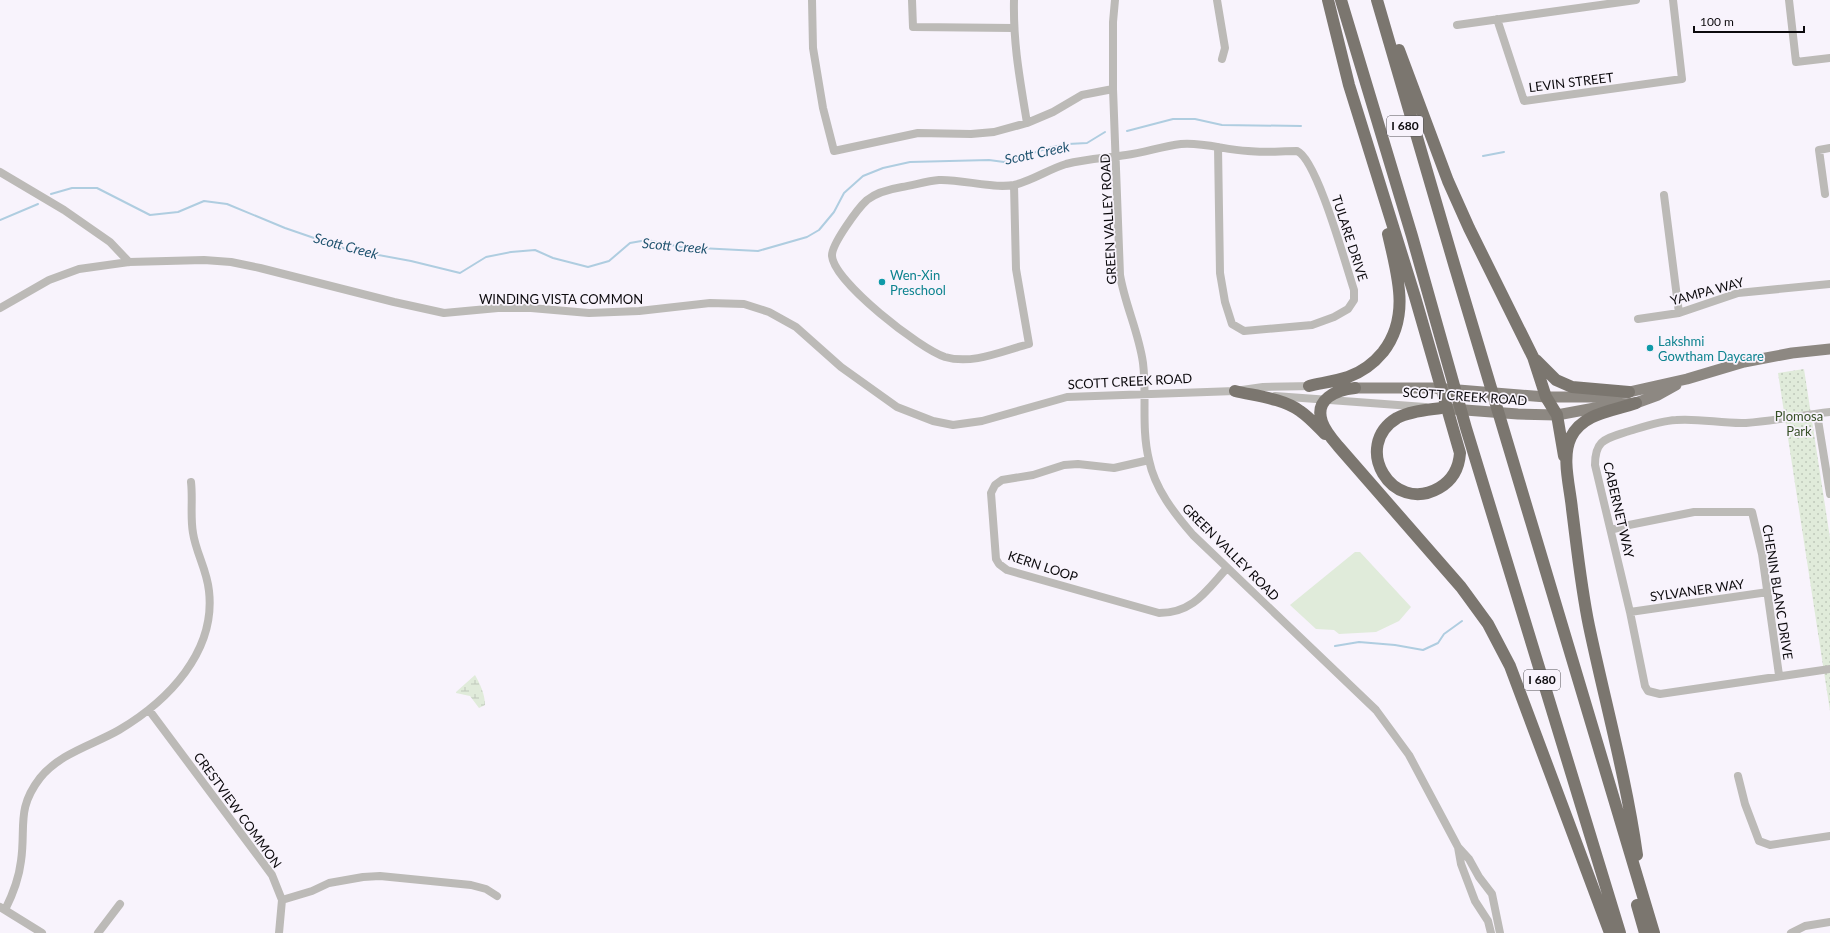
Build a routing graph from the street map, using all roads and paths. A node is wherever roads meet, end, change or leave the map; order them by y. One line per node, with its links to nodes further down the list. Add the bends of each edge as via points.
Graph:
1 (812, 0): 20 (street, via 814,54 823,108 834,151 918,133 994,132)
2 (912, 0): 16 (street, via 912,27)
3 (1014, 0): 16 (street)
4 (1115, 0): 19 (street, GREEN VALLEY ROAD)
5 (1217, 0): 17 (street, via 1225,48)
6 (1328, 0): 23 (highway)
7 (1341, 0): 83 (highway, I 680, via 1466,428)
8 (1369, 0): 34 (highway, I 680, via 1442,252)
9 (1377, 0): 34 (highway, I 680, via 1454,264)
10 (1381, 0): 36 (highway, via 1448,181)
11 (1636, 0): 14 (street)
12 (1673, 0): 14 (street, LEVIN STREET, via 1682,80 1524,101)
13 (1789, 0): 18 (street, via 1796,62)
14 (1497, 19): 15 (street)
15 (1457, 25)
16 (1013, 28): 20 (street)
17 (1222, 58)
18 (1830, 58)
19 (1114, 89): 20 (street, via 1082,95); 24 (street, GREEN VALLEY ROAD)
20 (1027, 123)
21 (1218, 147): 21 (street, TULARE DRIVE, via 1247,151 1297,151 1305,158 1321,190 1354,290 1354,300 1348,309 1312,325 1244,331 1232,324 1220,273); 24 (street, TULARE DRIVE, via 1181,144)
22 (1830, 148): 27 (street, via 1819,150)
23 (1369, 155): 38 (highway, via 1399,287 1400,306 1397,323 1386,348 1367,367 1349,376); 46 (highway, via 1438,373 1458,445 1459,460 1454,474 1445,485 1430,492 1412,494 1396,488 1383,475 1379,466 1378,441 1384,429 1405,414)
24 (1117, 156): 26 (street, TULARE DRIVE, via 1066,164); 42 (street, GREEN VALLEY ROAD, via 1120,275 1143,363)
25 (0, 172): 29 (street, via 99,234)
26 (1014, 185): 26 (street, via 1016,269 1029,344 963,360 945,357 928,350 880,315 858,294 834,262 834,248 855,213 868,199 886,190 938,180)
27 (1825, 194)
28 (1664, 195): 32 (street)
29 (129, 262): 31 (street, WINDING VISTA COMMON, via 79,269 49,280); 50 (street, WINDING VISTA COMMON, via 231,262 444,313 531,308 589,313 639,311 710,303 744,304 769,312 796,328 840,367 904,410 933,422 953,425)
30 (1830, 284): 32 (street, YAMPA WAY, via 1738,293)
31 (0, 308)
32 (1679, 313): 33 (street, YAMPA WAY)
33 (1638, 319)
34 (1471, 334): 51 (highway, I 680)
35 (1830, 349): 37 (main road, SCOTT CREEK ROAD, via 1744,362)
36 (1533, 357): 41 (highway, via 1556,380 1568,386); 43 (highway)
37 (1687, 379): 41 (main road, SCOTT CREEK ROAD); 45 (main road, SCOTT CREEK ROAD, via 1658,395)
38 (1309, 386): 39 (street, SCOTT CREEK ROAD); 40 (street, SCOTT CREEK ROAD, via 1263,387)
39 (1355, 388): 43 (main road, SCOTT CREEK ROAD, via 1434,388); 44 (highway, via 1335,392)
40 (1235, 391): 42 (street, SCOTT CREEK ROAD); 44 (street, SCOTT CREEK ROAD); 52 (highway, via 1294,407)
41 (1629, 392): 43 (main road, SCOTT CREEK ROAD, via 1592,397)
42 (1144, 394): 50 (street, SCOTT CREEK ROAD, via 1067,396); 53 (street, GREEN VALLEY ROAD)
43 (1546, 397): 49 (highway)
44 (1325, 400): 46 (street, SCOTT CREEK ROAD); 52 (highway, via 1321,411 1322,423)
45 (1636, 403): 49 (main road, SCOTT CREEK ROAD); 55 (highway, via 1594,415 1580,424 1567,450)
46 (1442, 408): 49 (main road, SCOTT CREEK ROAD)
47 (1830, 412): 48 (street)
48 (1817, 414): 56 (street); 57 (street, CABERNET WAY, via 1766,421 1659,422 1600,442 1595,453 1595,465)
49 (1557, 415): 55 (highway)
50 (982, 421)
51 (1500, 429): 72 (highway, I 680); 84 (highway, I 680)
52 (1338, 446): 82 (highway, via 1461,587 1496,637 1516,681)
53 (1149, 460): 58 (street, GREEN VALLEY ROAD, via 1172,512); 58 (street, KERN LOOP, via 1114,468 1064,465 1033,475 1002,480 991,493 995,553 999,564 1007,570 1159,613 1179,611 1189,606)
54 (191, 482): 63 (street, via 192,531 209,591 207,626 202,644 188,670)
55 (1569, 485): 72 (highway, via 1583,594 1611,719)
56 (1830, 494)
57 (1612, 530): 59 (street, CHENIN BLANC DRIVE, via 1694,512 1752,512); 60 (street, CABERNET WAY)
58 (1227, 568): 66 (street, GREEN VALLEY ROAD, via 1376,710 1409,755)
59 (1768, 592): 60 (street, SYLVANER WAY); 62 (street, CHENIN BLANC DRIVE)
60 (1630, 612): 62 (street, CABERNET WAY, via 1648,691 1660,694)
61 (1830, 669): 62 (street)
62 (1779, 675)
63 (149, 710): 70 (street, CRESTVIEW COMMON, via 263,861); 73 (street, via 120,729 55,763 38,782 30,793 24,812 20,869 12,897)
64 (1738, 776): 65 (street, via 1759,841 1770,845)
65 (1830, 836)
66 (1458, 847): 67 (street, via 1469,859); 68 (street)
67 (1481, 880): 68 (street, via 1473,880); 74 (street, via 1492,894)
68 (1470, 888): 75 (street, via 1474,901)
69 (497, 896): 70 (street, via 486,889 471,885 374,876 345,879)
70 (282, 900): 79 (street, CRESTVIEW COMMON)
71 (120, 904): 78 (street)
72 (1646, 905): 85 (highway, I 680)
73 (3, 908): 77 (street)
74 (1496, 909): 75 (street, via 1492,915); 81 (street)
75 (1484, 914): 80 (street)
76 (1830, 922): 86 (street, via 1805,926)
77 (42, 933)
78 (98, 933)
79 (279, 933)
80 (1491, 933)
81 (1500, 933)
82 (1610, 933)
83 (1620, 933)
84 (1645, 933)
85 (1654, 933)
86 (1791, 933)

